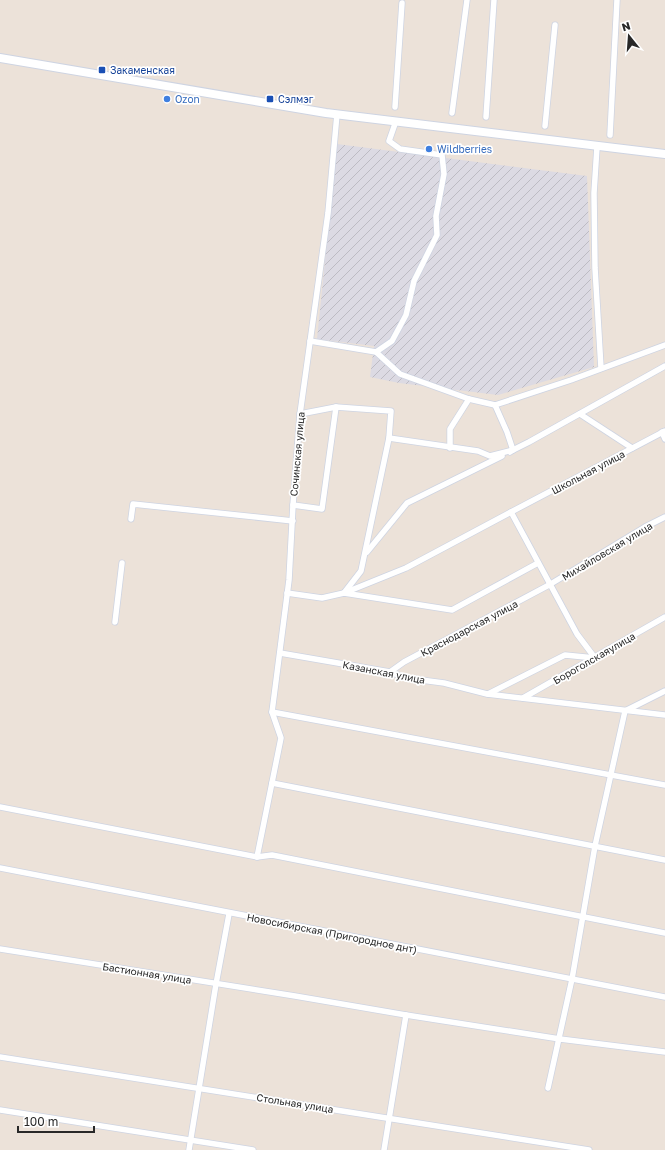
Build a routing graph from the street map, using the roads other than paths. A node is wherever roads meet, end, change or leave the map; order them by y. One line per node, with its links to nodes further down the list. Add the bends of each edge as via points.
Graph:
1 (467, 0): 8 (street)
2 (494, 0): 10 (street)
3 (618, 0): 13 (street)
4 (402, 3): 7 (street)
5 (555, 25): 12 (street)
6 (0, 58): 9 (main road)
7 (395, 107)
8 (452, 112)
9 (338, 114): 11 (main road); 16 (street, Сочинская улица, via 328,212)
10 (486, 117)
11 (396, 121): 14 (main road); 18 (street, via 389,141 400,149 442,155 444,174 436,216 437,235 414,281 406,315 392,341)
12 (545, 126)
13 (610, 135)
14 (598, 147): 15 (main road); 20 (street, via 594,193 595,268)
15 (665, 154)
16 (310, 341): 18 (street); 24 (street, Сочинская улица)
17 (665, 345): 20 (street)
18 (376, 352): 21 (street, via 400,374)
19 (665, 366): 25 (street)
20 (601, 368): 22 (street)
21 (469, 399): 22 (street); 29 (street, via 450,429)
22 (495, 404): 31 (street)
23 (336, 408): 24 (street); 27 (street, via 391,411); 32 (street, Сочинская улица, via 322,509)
24 (300, 414): 32 (street, Сочинская улица)
25 (580, 414): 30 (street); 31 (street)
26 (664, 432): 28 (street); 30 (street, Школьная улица)
27 (389, 438): 29 (street); 37 (street)
28 (665, 439)
29 (450, 448): 31 (street, via 490,456)
30 (632, 448): 33 (street, Школьная улица)
31 (513, 450): 37 (street, via 407,503)
32 (293, 505): 36 (street)
33 (510, 512): 39 (street); 42 (street, Школьная улица, via 406,568)
34 (665, 517): 40 (street, Михайловская улица)
35 (131, 519): 36 (street, via 133,504)
36 (293, 521): 41 (street)
37 (365, 554): 42 (street, via 361,570)
38 (122, 563): 44 (street)
39 (538, 563): 40 (street); 42 (street, via 452,610)
40 (549, 585): 46 (street, via 577,634); 47 (street, Краснодарская улица, via 404,662)
41 (287, 593): 42 (street, via 322,598); 45 (street)
42 (344, 593)
43 (665, 617): 46 (street, Бороголскаяулица)
44 (115, 622)
45 (280, 653): 47 (street, Казанская улица); 52 (street)
46 (595, 658): 49 (street, via 565,655); 50 (street, Бороголскаяулица)
47 (390, 672): 49 (street, Казанская улица, via 406,678 444,683)
48 (665, 691): 51 (street)
49 (487, 694): 50 (street, Казанская улица)
50 (523, 698): 51 (street, Казанская улица)
51 (624, 711): 53 (street, Казанская улица); 54 (street)
52 (272, 712): 54 (street); 55 (street, via 281,738)
53 (665, 715)
54 (611, 775): 56 (street); 58 (street)
55 (272, 783): 58 (street); 59 (street)
56 (665, 785)
57 (0, 807): 59 (street)
58 (596, 846): 60 (street); 63 (street)
59 (257, 857): 63 (street, via 272,855)
60 (665, 860)
61 (0, 868): 62 (street, Новосибирская (Пригородное днт))
62 (229, 914): 66 (street, Новосибирская (Пригородное днт)); 67 (street)
63 (583, 916): 64 (street); 66 (street)
64 (665, 933)
65 (0, 949): 67 (street, Бастионная улица)
66 (572, 979): 68 (street, Новосибирская (Пригородное днт)); 70 (street)
67 (216, 984): 69 (street, Бастионная улица); 73 (street)
68 (665, 997)
69 (406, 1015): 70 (street, Бастионная улица); 76 (street)
70 (560, 1039): 71 (street, Бастионная улица); 74 (street)
71 (665, 1052)
72 (0, 1057): 73 (street, Стольная улица)
73 (200, 1088): 76 (street, Стольная улица); 77 (street)
74 (548, 1088)
75 (0, 1110): 77 (street)
76 (390, 1118): 80 (street); 81 (street, Стольная улица)
77 (190, 1140): 78 (street); 79 (street)
78 (189, 1150)
79 (253, 1150)
80 (384, 1150)
81 (589, 1150)

